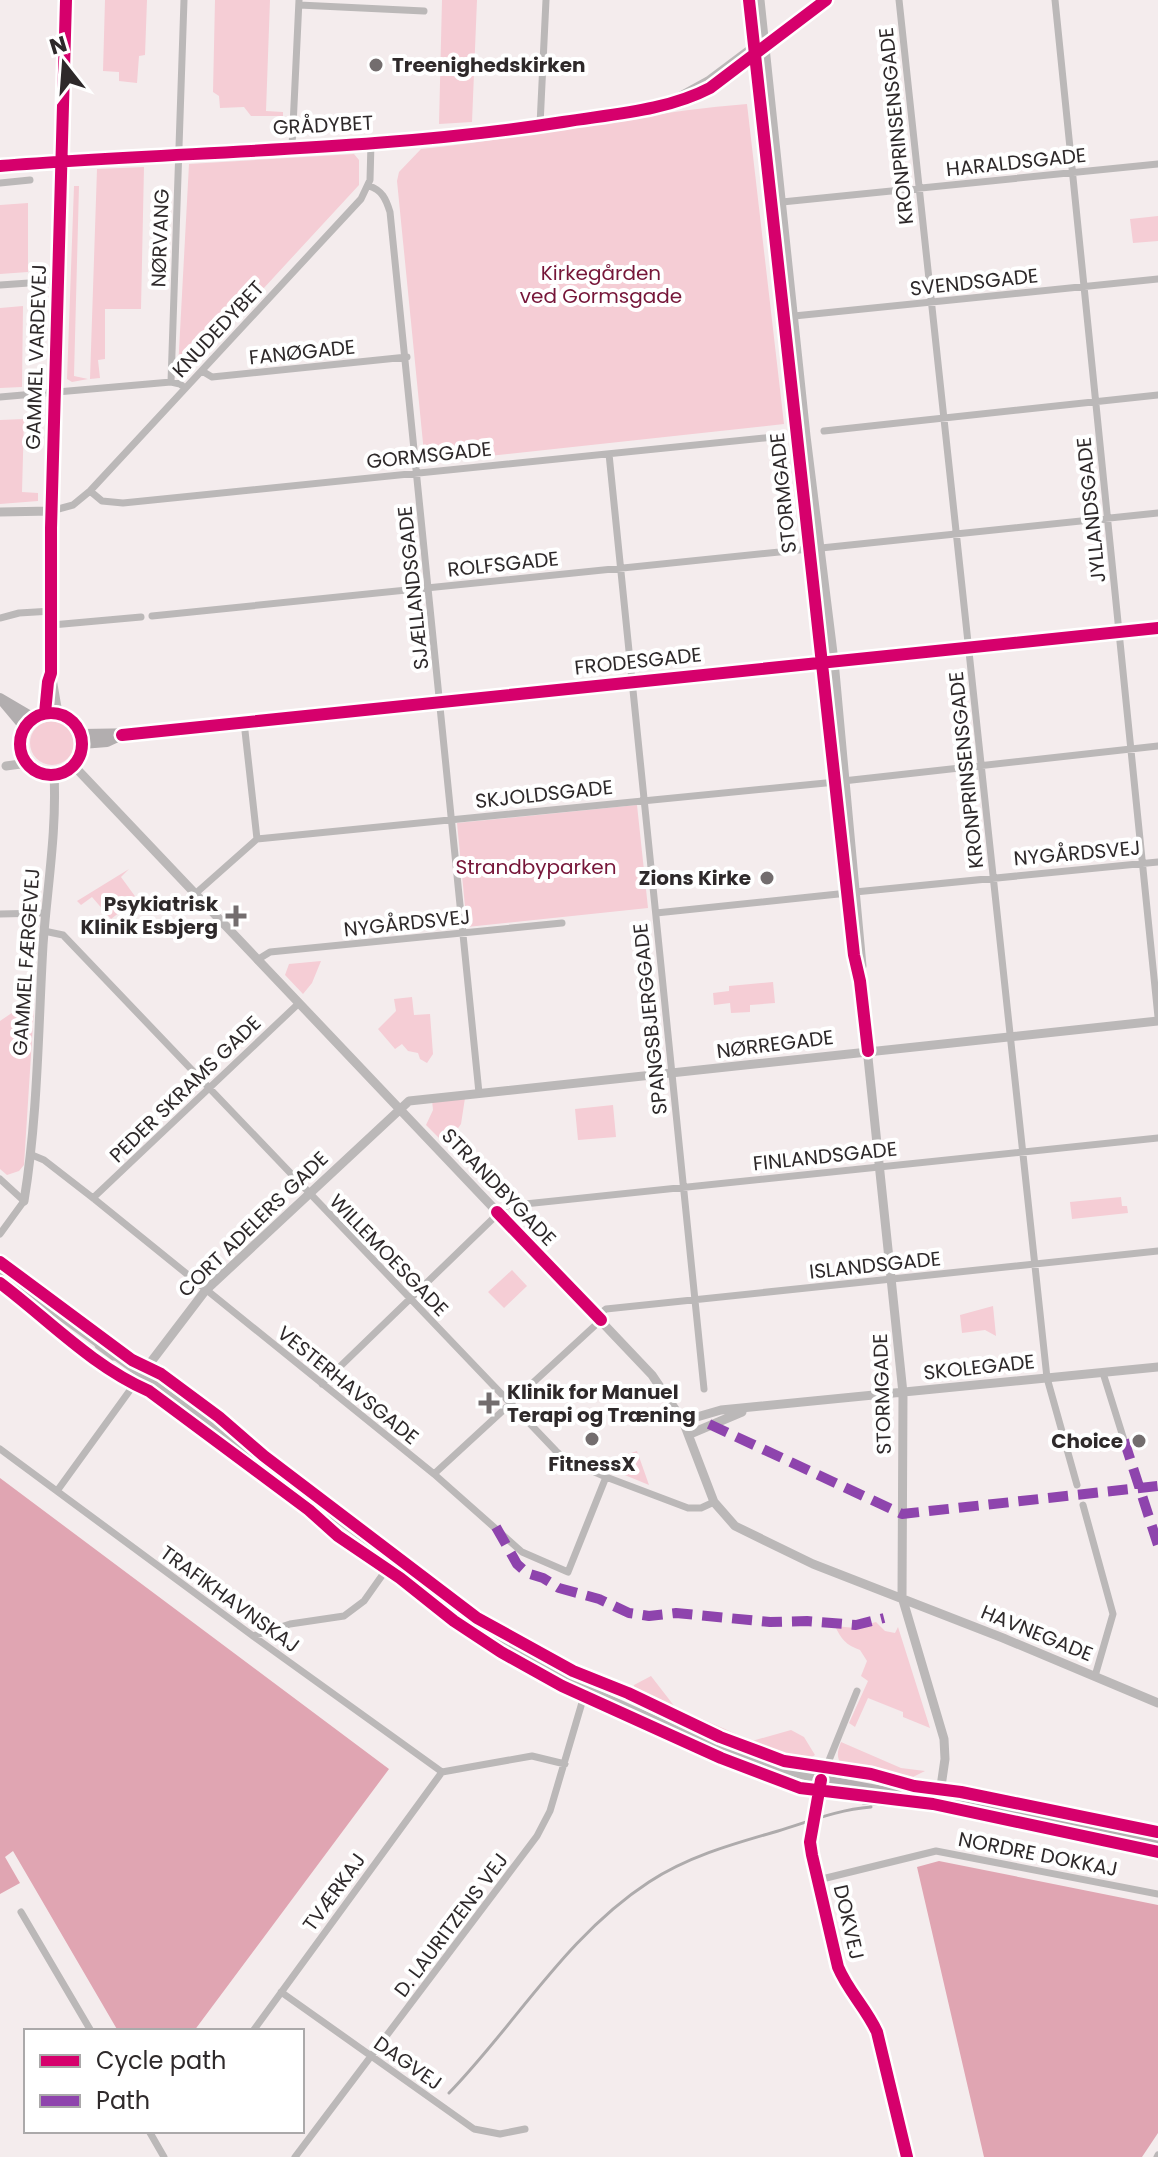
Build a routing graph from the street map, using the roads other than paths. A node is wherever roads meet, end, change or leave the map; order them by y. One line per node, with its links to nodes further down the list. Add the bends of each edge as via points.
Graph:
1 (66, 0): 18 (street, GAMMEL VARDEVEJ)
2 (184, 0): 17 (street, NØRVANG)
3 (383, 0): 11 (street)
4 (546, 0): 14 (street)
5 (754, 0): 13 (street, STORMGADE)
6 (816, 0): 13 (street)
7 (826, 0): 13 (street)
8 (899, 0): 25 (street, KRONPRINSENSGADE)
9 (1055, 0): 21 (street, JYLLANDSGADE)
10 (299, 3): 11 (street); 16 (street)
11 (383, 9): 12 (street)
12 (424, 11)
13 (759, 47): 14 (street, GRÅDYBET, via 692,97); 26 (street, STORMGADE); 53 (street, STORMGADE)
14 (540, 125): 15 (street, GRÅDYBET)
15 (371, 143): 16 (street, GRÅDYBET); 24 (street)
16 (292, 147): 17 (street, GRÅDYBET)
17 (179, 153): 18 (street, GRÅDYBET); 35 (street, NØRVANG)
18 (62, 161): 20 (street, GRÅDYBET); 28 (street, GAMMEL VARDEVEJ)
19 (1158, 164): 21 (street, HARALDSGADE)
20 (0, 166)
21 (1073, 172): 25 (street, HARALDSGADE); 30 (street, JYLLANDSGADE)
22 (30, 180): 23 (street)
23 (0, 183)
24 (369, 186): 33 (street, SJÆLLANDSGADE, via 379,190 390,212); 34 (street, KNUDEDYBET)
25 (919, 188): 26 (street, HARALDSGADE); 31 (street, KRONPRINSENSGADE)
26 (782, 202): 32 (street, STORMGADE)
27 (1158, 279): 30 (street, SVENDSGADE)
28 (58, 281): 29 (street); 37 (street, GAMMEL VARDEVEJ)
29 (0, 285)
30 (1084, 287): 31 (street, SVENDSGADE); 40 (street, JYLLANDSGADE)
31 (932, 302): 32 (street, SVENDSGADE); 41 (street, KRONPRINSENSGADE)
32 (794, 316): 52 (street, STORMGADE)
33 (407, 357): 34 (street, FANØGADE, via 212,377); 45 (street, SJÆLLANDSGADE)
34 (202, 371): 36 (street, KNUDEDYBET)
35 (171, 382): 36 (street); 37 (street)
36 (185, 388): 46 (street, KNUDEDYBET)
37 (54, 394): 39 (street); 47 (street, GAMMEL VARDEVEJ)
38 (1158, 395): 40 (street)
39 (0, 397)
40 (1095, 402): 41 (street); 50 (street, JYLLANDSGADE)
41 (945, 417): 42 (street); 51 (street, KRONPRINSENSGADE)
42 (824, 431)
43 (774, 437): 44 (street, GORMSGADE)
44 (609, 454): 45 (street, GORMSGADE); 54 (street, SPANGSBJERGGADE)
45 (418, 472): 46 (street, GORMSGADE, via 114,503); 55 (street, SJÆLLANDSGADE)
46 (90, 491): 47 (street, KNUDEDYBET, via 73,505)
47 (51, 511): 48 (street); 56 (street, GAMMEL VARDEVEJ)
48 (0, 512)
49 (1158, 513): 50 (street)
50 (1108, 518): 51 (street); 62 (street, JYLLANDSGADE)
51 (956, 533): 52 (street); 63 (street, KRONPRINSENSGADE)
52 (821, 548): 64 (street, STORMGADE)
53 (809, 549): 54 (street, ROLFSGADE); 64 (street, STORMGADE)
54 (621, 568): 55 (street, ROLFSGADE); 66 (street, SPANGSBJERGGADE)
55 (429, 588): 57 (street, ROLFSGADE); 68 (street, SJÆLLANDSGADE)
56 (52, 611): 59 (street); 60 (street, GAMMEL VARDEVEJ)
57 (152, 616)
58 (141, 617): 60 (street)
59 (0, 618)
60 (52, 625): 65 (street, GAMMEL VARDEVEJ)
61 (1158, 628): 62 (main road, FRODESGADE)
62 (1119, 632): 63 (main road, FRODESGADE); 75 (street, JYLLANDSGADE)
63 (969, 647): 64 (main road, FRODESGADE); 78 (street, KRONPRINSENSGADE)
64 (828, 661): 66 (main road, FRODESGADE); 81 (street, STORMGADE)
65 (51, 673): 69 (street, GAMMEL VARDEVEJ); 70 (street, GAMMEL VARDEVEJ)
66 (632, 682): 68 (main road, FRODESGADE); 82 (street, SPANGSBJERGGADE)
67 (0, 698): 70 (main road); 72 (main road)
68 (441, 702): 71 (main road, FRODESGADE); 83 (street, SJÆLLANDSGADE)
69 (58, 713): 70 (main road); 73 (main road, via 72,721)
70 (40, 716): 72 (main road)
71 (244, 722): 73 (main road, FRODESGADE, via 122,735 107,742); 84 (street)
72 (25, 728): 76 (main road)
73 (82, 739): 77 (main road)
74 (1158, 746): 75 (street, SKJOLDSGADE)
75 (1131, 749): 78 (street, SKJOLDSGADE); 86 (street, JYLLANDSGADE)
76 (25, 758): 79 (street); 80 (main road, via 40,772)
77 (73, 765): 80 (main road); 89 (street, STRANDBYGADE)
78 (981, 765): 81 (street, SKJOLDSGADE); 87 (street, KRONPRINSENSGADE)
79 (3, 768)
80 (54, 774): 90 (street, GAMMEL FÆRGEVEJ)
81 (839, 781): 82 (street, SKJOLDSGADE); 88 (street, STORMGADE)
82 (644, 799): 83 (street, SKJOLDSGADE); 91 (street, SPANGSBJERGGADE)
83 (452, 820): 84 (street, SKJOLDSGADE); 95 (street, SJÆLLANDSGADE)
84 (257, 839): 89 (street)
85 (1158, 862): 86 (street, NYGÅRDSVEJ)
86 (1144, 864): 87 (street, NYGÅRDSVEJ); 98 (street, JYLLANDSGADE)
87 (994, 877): 88 (street, NYGÅRDSVEJ); 99 (street, KRONPRINSENSGADE)
88 (851, 892): 91 (street, NYGÅRDSVEJ); 100 (street, STORMGADE)
89 (195, 894): 96 (street, STRANDBYGADE)
90 (45, 913): 92 (street); 94 (street, GAMMEL FÆRGEVEJ)
91 (656, 913): 101 (street, SPANGSBJERGGADE)
92 (0, 914)
93 (562, 923): 95 (street, NYGÅRDSVEJ)
94 (44, 931): 102 (street, WILLEMOESGADE, via 63,935); 107 (street, GAMMEL FÆRGEVEJ)
95 (464, 933): 96 (street, NYGÅRDSVEJ, via 270,952); 103 (street, SJÆLLANDSGADE)
96 (257, 960): 97 (street, STRANDBYGADE)
97 (298, 1004): 102 (street, PEDER SKRAMS GADE); 104 (street, STRANDBYGADE)
98 (1158, 1019): 99 (street, NØRREGADE)
99 (1010, 1036): 100 (street, NØRREGADE); 106 (street, KRONPRINSENSGADE)
100 (868, 1051): 101 (street, NØRREGADE); 108 (street, STORMGADE)
101 (672, 1074): 103 (street, NØRREGADE); 110 (street, SPANGSBJERGGADE)
102 (209, 1088): 111 (street, WILLEMOESGADE); 112 (street, PEDER SKRAMS GADE)
103 (479, 1093): 104 (street, NØRREGADE, via 424,1098)
104 (399, 1108): 111 (street, CORT ADELERS GADE); 114 (street, STRANDBYGADE)
105 (1158, 1138): 106 (street, FINLANDSGADE)
106 (1023, 1152): 108 (street, FINLANDSGADE); 117 (street, KRONPRINSENSGADE)
107 (32, 1155): 112 (street, VESTERHAVSGADE); 113 (street, GAMMEL FÆRGEVEJ)
108 (880, 1167): 110 (street, FINLANDSGADE); 119 (street, STORMGADE)
109 (0, 1179): 113 (street)
110 (683, 1187): 114 (street, FINLANDSGADE, via 513,1204); 122 (street, SPANGSBJERGGADE)
111 (309, 1195): 120 (street, CORT ADELERS GADE); 121 (street, WILLEMOESGADE)
112 (93, 1198): 120 (street, VESTERHAVSGADE)
113 (24, 1201): 115 (street)
114 (497, 1212): 121 (street); 123 (street, STRANDBYGADE)
115 (0, 1234)
116 (1158, 1251): 117 (street, ISLANDSGADE)
117 (1035, 1265): 119 (street, ISLANDSGADE); 129 (street, KRONPRINSENSGADE)
118 (0, 1273): 124 (street)
119 (893, 1279): 122 (street, ISLANDSGADE); 132 (street, STORMGADE)
120 (205, 1291): 128 (street, CORT ADELERS GADE); 130 (street, VESTERHAVSGADE)
121 (410, 1298): 130 (street); 133 (street, WILLEMOESGADE)
122 (695, 1300): 123 (street, ISLANDSGADE, via 606,1309); 131 (street, SPANGSBJERGGADE)
123 (599, 1318): 133 (street); 135 (street, STRANDBYGADE, via 652,1375)
124 (99, 1345): 125 (street)
125 (114, 1356): 128 (street)
126 (1158, 1367): 127 (street, SKOLEGADE)
127 (1103, 1373): 129 (street, SKOLEGADE); 137 (street)
128 (141, 1375): 142 (street, CORT ADELERS GADE); 145 (street)
129 (1047, 1378): 132 (street, SKOLEGADE); 141 (street, KRONPRINSENSGADE)
130 (322, 1384): 139 (street, VESTERHAVSGADE)
131 (704, 1389)
132 (903, 1393): 134 (street, SKOLEGADE); 146 (street, STORMGADE)
133 (510, 1403): 139 (street); 140 (street, WILLEMOESGADE, via 565,1459)
134 (755, 1408): 135 (street, SKOLEGADE, via 721,1410); 136 (street, SKOLEGADE)
135 (683, 1421): 136 (street, STRANDBYGADE)
136 (690, 1434): 143 (street, STRANDBYGADE)
137 (1124, 1440)
138 (0, 1449): 142 (street, TRAFIKHAVNSKAJ)
139 (434, 1474): 140 (street, VESTERHAVSGADE, via 522,1552 568,1572)
140 (606, 1477): 143 (street, WILLEMOESGADE, via 688,1508)
141 (1077, 1485)
142 (57, 1491): 147 (street, TRAFIKHAVNSKAJ)
143 (714, 1502): 146 (street, STRANDBYGADE, via 726,1518 754,1537)
144 (1083, 1505): 148 (street, via 1113,1614)
145 (393, 1560): 147 (street, via 364,1601 344,1616); 149 (street, via 498,1641)
146 (902, 1597): 148 (street, HAVNEGADE); 155 (street, STORMGADE, via 944,1739)
147 (253, 1636): 153 (street, TRAFIKHAVNSKAJ)
148 (1095, 1676): 151 (street, HAVNEGADE)
149 (586, 1689): 152 (street, D. LAURITZENS VEJ); 154 (street, via 724,1750)
150 (857, 1691): 154 (street)
151 (1158, 1703)
152 (565, 1764): 153 (street, via 532,1756); 163 (street, D. LAURITZENS VEJ, via 537,1836)
153 (442, 1772): 160 (street, TVÆRKAJ)
154 (821, 1780): 155 (main road); 157 (main road, DOKVEJ, via 810,1842)
155 (939, 1800): 156 (main road)
156 (1158, 1843)
157 (818, 1880): 158 (street, NORDRE DOKKAJ, via 936,1851); 168 (main road, DOKVEJ, via 843,1981 877,2032)
158 (1158, 1894)
159 (21, 1912): 161 (street)
160 (281, 1992): 162 (street, TVÆRKAJ); 163 (street, DAGVEJ)
161 (90, 2029)
162 (254, 2029)
163 (371, 2057): 164 (street, DAGVEJ, via 474,2129 500,2134); 167 (street, D. LAURITZENS VEJ)
164 (525, 2129)
165 (150, 2133): 166 (street)
166 (164, 2157)
167 (295, 2157)
168 (907, 2157)

